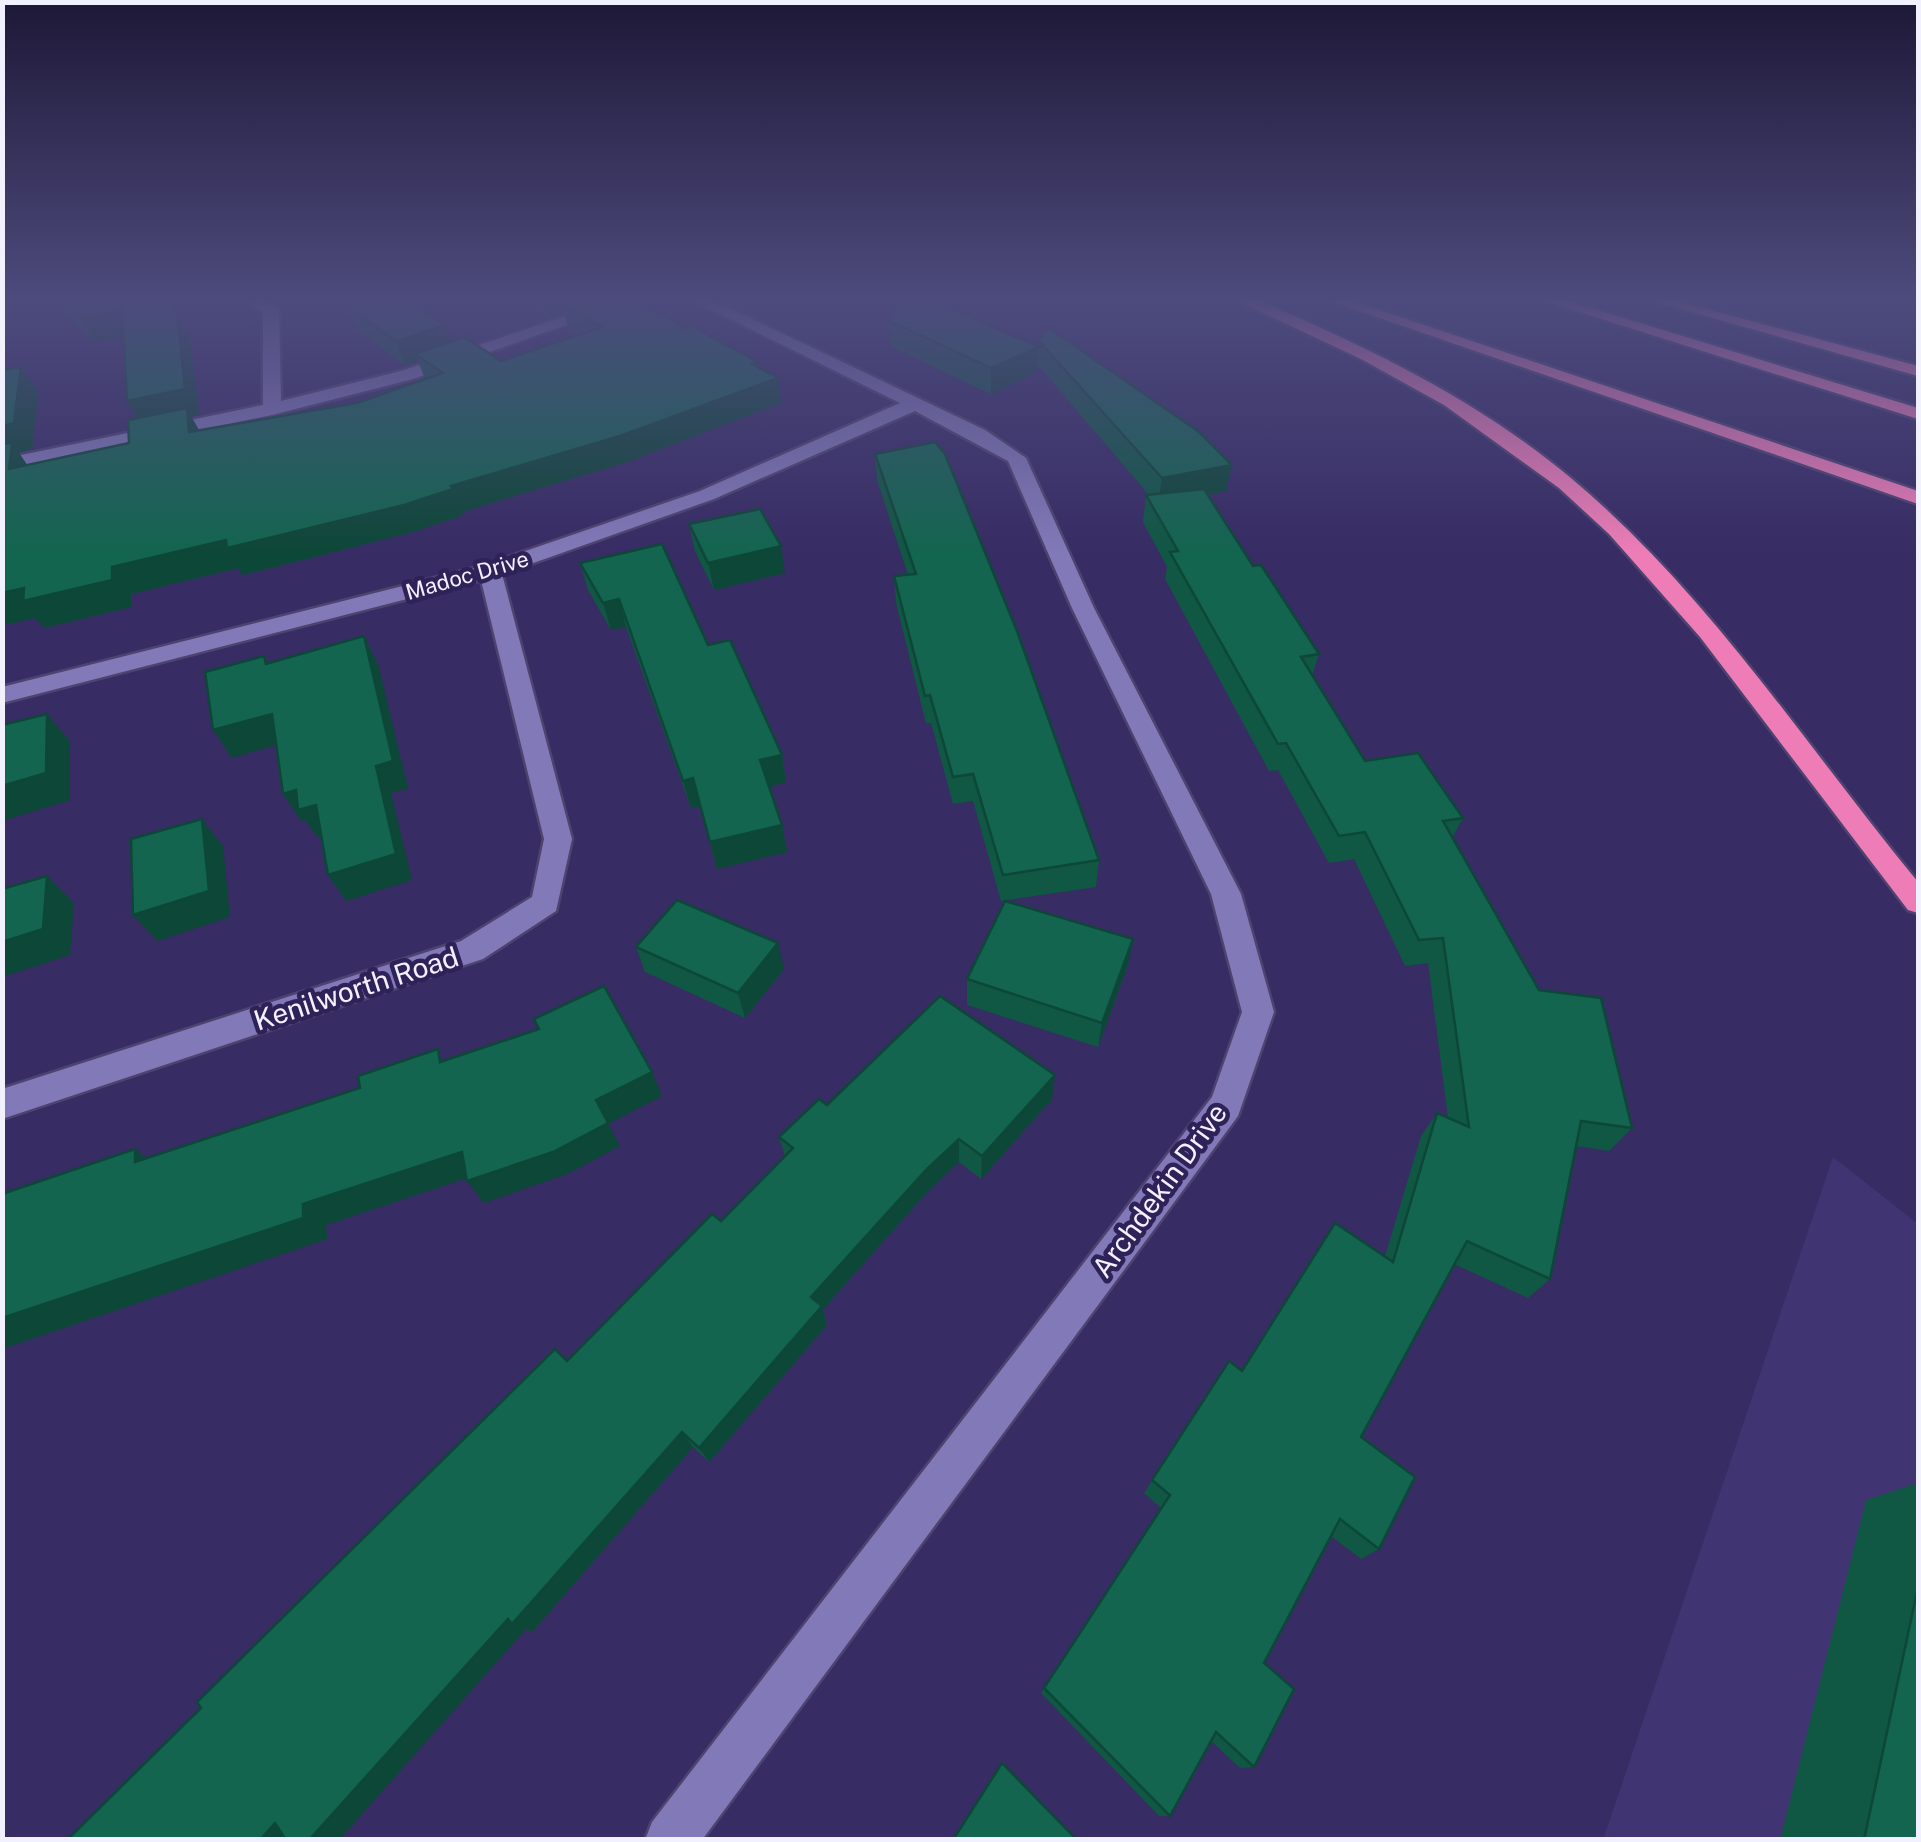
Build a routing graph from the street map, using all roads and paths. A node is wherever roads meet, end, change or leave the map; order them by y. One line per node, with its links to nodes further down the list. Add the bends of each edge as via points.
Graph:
1 (272, 383): 8 (street)
2 (375, 383): 8 (street)
3 (871, 383): 7 (street, Archdekin Drive)
4 (1421, 383): 14 (highway, via 1470,410 1626,539)
5 (1581, 383): 11 (highway)
6 (1819, 383): 9 (highway)
7 (914, 404): 12 (street, Madoc Drive, via 706,495); 16 (street, Archdekin Drive, via 1016,458 1226,894 1258,1012 1226,1105)
8 (272, 408): 10 (street)
9 (1918, 414)
10 (2, 465)
11 (1918, 498)
12 (490, 571): 13 (street, Madoc Drive); 15 (street, Kenilworth Road, via 558,838 546,903 472,950)
13 (2, 696)
14 (1918, 902)
15 (2, 1104)
16 (670, 1840)

